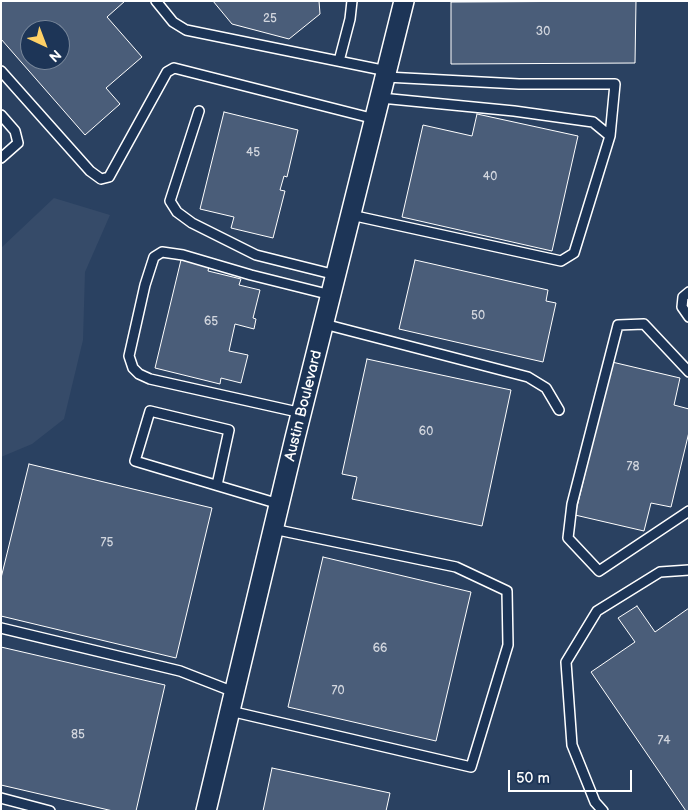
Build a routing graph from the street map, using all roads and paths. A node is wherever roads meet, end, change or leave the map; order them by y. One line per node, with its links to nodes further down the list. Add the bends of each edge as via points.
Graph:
1 (156, 1): 4 (lane, via 173,22 186,30)
2 (352, 1): 4 (lane)
3 (404, 1): 6 (street, Austin Boulevard)
4 (339, 61): 6 (lane)
5 (1, 71): 10 (lane, via 90,171 101,178 109,177 167,72 174,68)
6 (387, 74): 7 (street, Austin Boulevard); 11 (lane, via 518,84 615,84)
7 (381, 98): 10 (street, Austin Boulevard); 11 (lane, via 593,122)
8 (199, 111): 14 (lane, via 170,201 177,212 256,255)
9 (1, 115): 12 (lane, via 15,131 18,143)
10 (376, 119): 13 (street, Austin Boulevard)
11 (610, 136): 13 (lane, via 574,253 561,261)
12 (1, 158)
13 (351, 215): 14 (street, Austin Boulevard)
14 (336, 275): 16 (street, Austin Boulevard)
15 (689, 292): 17 (lane, via 683,297 682,306)
16 (331, 295): 18 (street, Austin Boulevard); 21 (lane, via 162,252 154,257 145,285 129,356 139,374)
17 (689, 317)
18 (324, 324): 20 (lane, via 528,377 546,388); 21 (street, Austin Boulevard)
19 (689, 372): 24 (lane, via 644,324 618,325 572,504 568,538 599,571)
20 (559, 410)
21 (302, 413): 23 (street, Austin Boulevard)
22 (217, 485): 22 (lane, via 135,461 150,411 229,430); 23 (lane)
23 (279, 504): 25 (street, Austin Boulevard)
24 (689, 511)
25 (273, 529): 28 (street, Austin Boulevard); 29 (lane, via 456,566 508,591 508,645 471,767)
26 (689, 570): 33 (lane, via 660,572 597,612 566,662 572,745 595,802)
27 (1, 628): 28 (lane, via 180,671)
28 (234, 692): 29 (street, Austin Boulevard)
29 (230, 711): 32 (street, Austin Boulevard)
30 (1, 798): 31 (lane)
31 (50, 811)
32 (206, 811)
33 (603, 811)

